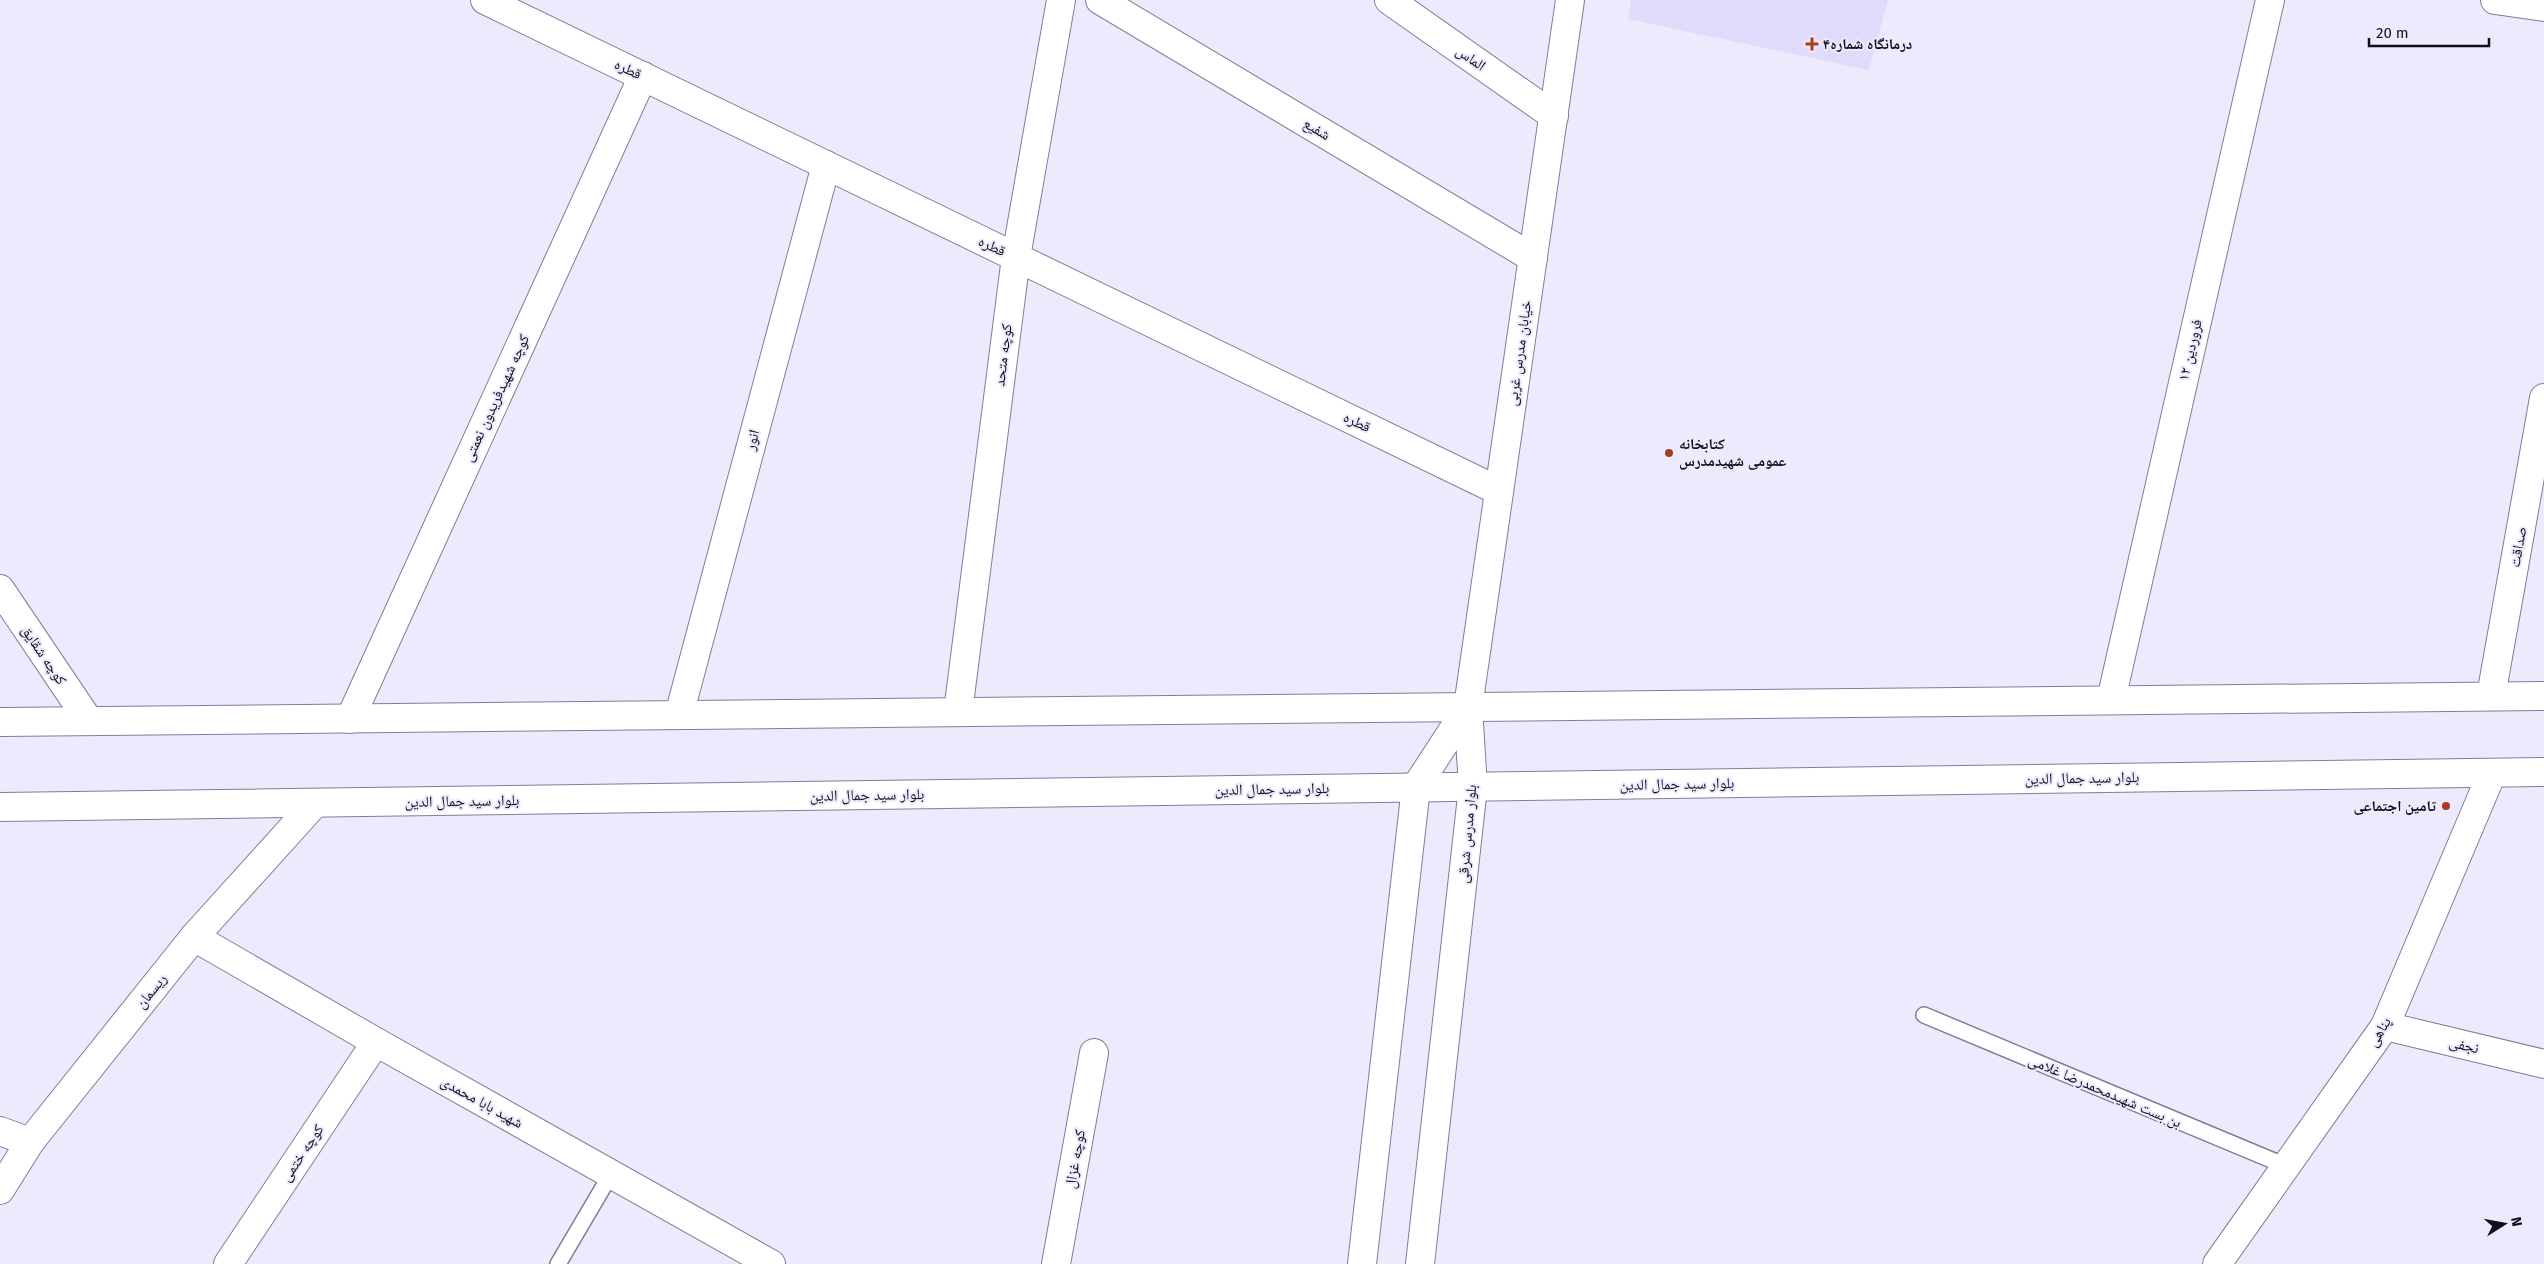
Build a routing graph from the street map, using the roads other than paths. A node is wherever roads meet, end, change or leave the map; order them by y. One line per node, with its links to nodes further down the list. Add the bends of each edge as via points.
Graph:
1 (485, 0): 9 (street, قطره)
2 (1061, 0): 12 (street, کوچه متحد)
3 (1100, 0): 13 (street, شفیع)
4 (1389, 0): 10 (street, الماس)
5 (1570, 0): 10 (street, خیابان مدرس غربی)
6 (2270, 0): 19 (street, ۱۲ فروردین)
7 (2495, 0): 8 (street)
8 (2544, 7)
9 (643, 76): 11 (street, قطره); 23 (street, کوچه شهیدفریدون نعمتی)
10 (1554, 116): 13 (street, خیابان مدرس غربی)
11 (826, 165): 12 (street, قطره); 22 (street, انور)
12 (1016, 257): 15 (street, قطره); 21 (street, کوچه متحد)
13 (1533, 258): 15 (street, خیابان مدرس غربی)
14 (2544, 398): 17 (street, صداقت)
15 (1499, 491): 20 (street, خیابان مدرس غربی)
16 (0, 589): 24 (street, کوچه شقایق)
17 (2491, 696): 18 (street); 19 (street)
18 (2544, 696)
19 (2110, 700): 20 (street)
20 (1468, 707): 21 (street); 28 (street, بلوار مدرس شرقی); 29 (street)
21 (958, 712): 22 (street)
22 (679, 715): 23 (street)
23 (350, 719): 24 (street)
24 (89, 721): 25 (street)
25 (0, 722)
26 (2544, 772): 27 (street, بلوار سید جمال الدین)
27 (2492, 773): 28 (street, بلوار سید جمال الدین); 34 (street, پناهی)
28 (1473, 787): 29 (street, بلوار سید جمال الدین); 48 (street, بلوار مدرس شرقی)
29 (1416, 788): 30 (street, بلوار سید جمال الدین); 47 (street)
30 (315, 803): 31 (street, بلوار سید جمال الدین); 32 (street, ریسمان)
31 (0, 807)
32 (194, 937): 35 (street, شهید بابا محمدی); 39 (street, ریسمان)
33 (1924, 1015): 40 (lane, بن بست شهیدمحمدرضا غلامی)
34 (2385, 1026): 37 (street, نجفی); 40 (street, پناهی)
35 (376, 1042): 41 (street, شهید بابا محمدی); 43 (street, کوچه ختمی)
36 (1094, 1053): 46 (street, کوچه غزال)
37 (2544, 1064)
38 (0, 1131): 39 (street)
39 (30, 1142): 42 (street, ریسمان)
40 (2286, 1166): 49 (street, پناهی)
41 (611, 1174): 44 (lane); 45 (street, شهید بابا محمدی)
42 (0, 1190)
43 (228, 1264)
44 (558, 1264)
45 (771, 1264)
46 (1056, 1264)
47 (1362, 1264)
48 (1420, 1264)
49 (2217, 1264)

